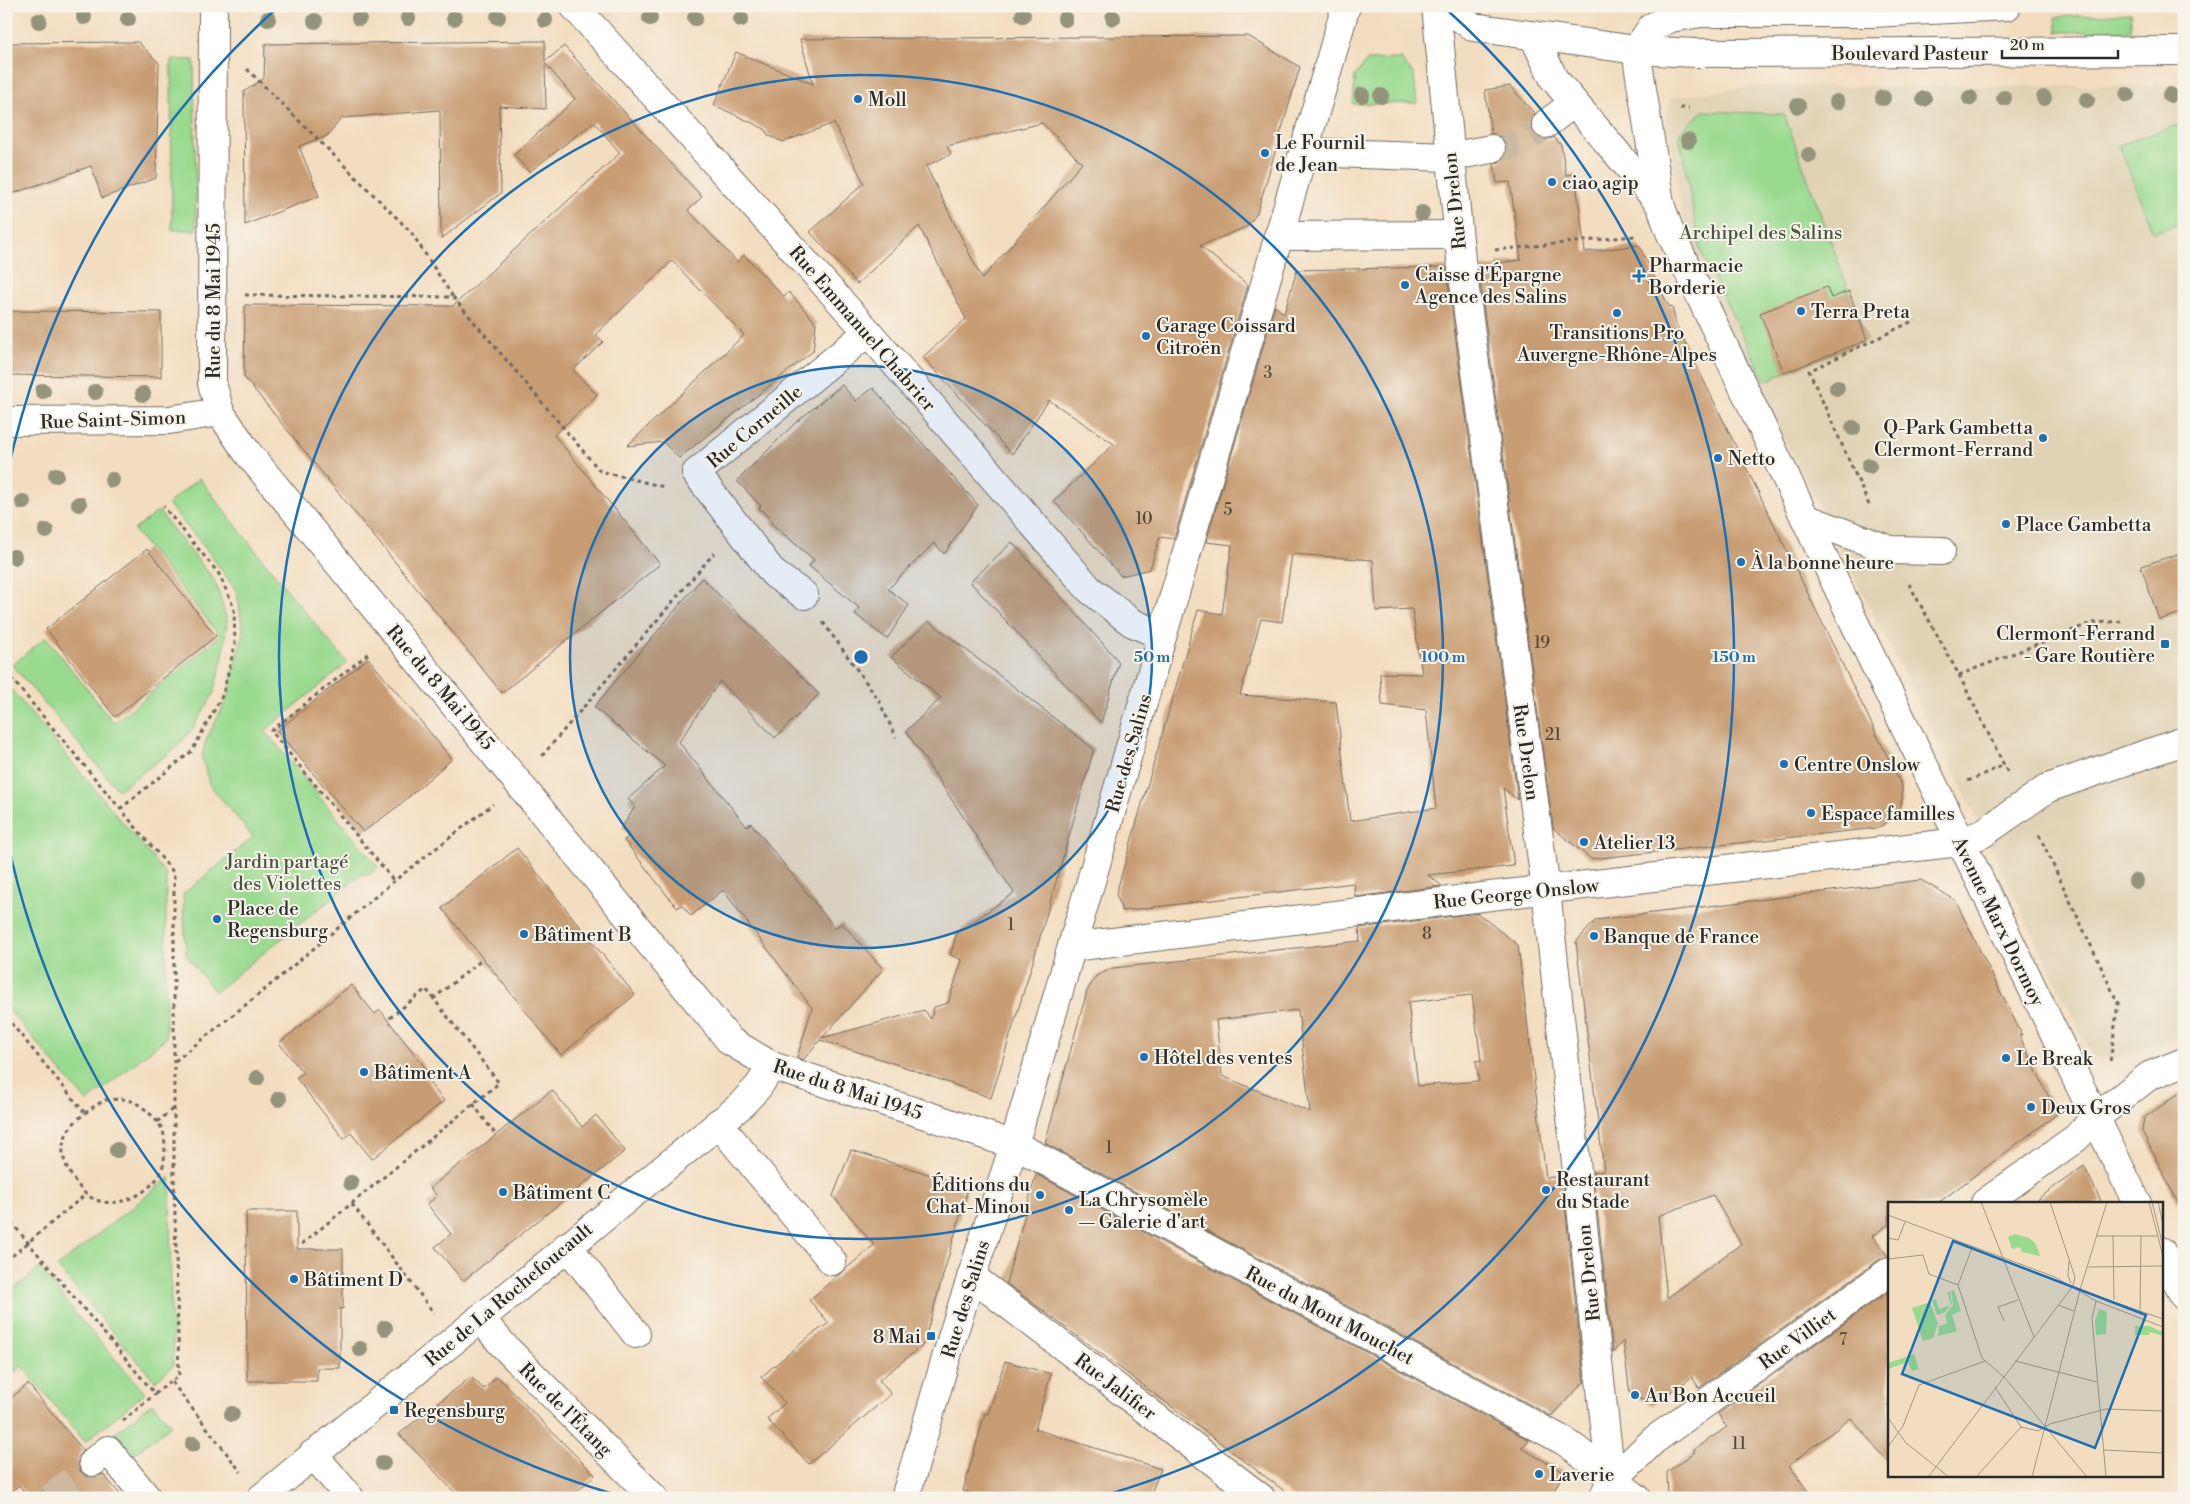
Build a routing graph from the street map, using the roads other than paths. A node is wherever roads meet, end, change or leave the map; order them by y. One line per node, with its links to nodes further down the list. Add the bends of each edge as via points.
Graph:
1 (213, 6): 19 (street, Rue du 8 Mai 1945, via 212,384)
2 (574, 6): 18 (street, Rue Emmanuel Chabrier)
3 (1346, 6): 13 (street, Rue des Salins)
4 (1436, 6): 14 (street, Rue Drelon)
5 (1444, 6): 7 (street, Boulevard Pasteur, via 1473,27)
6 (2007, 6): 8 (street, via 1872,13 1701,13 1672,18 1652,27)
7 (1533, 34): 8 (street, Boulevard Pasteur); 10 (street, Avenue Marx Dormoy, via 1554,79)
8 (1636, 50): 9 (street, Boulevard Pasteur, via 1695,53); 15 (street, Avenue Marx Dormoy)
9 (2184, 51)
10 (1574, 103): 11 (street); 15 (street, Avenue Marx Dormoy)
11 (1546, 124)
12 (1491, 149): 14 (street)
13 (1303, 152): 14 (street); 17 (street, Rue des Salins)
14 (1449, 158): 16 (street, Rue Drelon)
15 (1660, 204): 21 (street, Avenue Marx Dormoy, via 1670,232)
16 (1458, 234): 17 (street); 27 (street, Rue Drelon)
17 (1278, 236): 24 (street, Rue des Salins)
18 (868, 332): 23 (street, Rue Corneille, via 696,474 774,574); 24 (street, Rue Emmanuel Chabrier, via 1090,589 1131,622)
19 (220, 412): 20 (street, Rue Saint-Simon, via 169,420); 30 (street, Rue du 8 Mai 1945, via 254,459 730,1041)
20 (6, 421)
21 (1805, 518): 22 (street, via 1890,550); 26 (street, Avenue Marx Dormoy)
22 (1941, 551)
23 (804, 595)
24 (1162, 636): 28 (street, Rue des Salins)
25 (2184, 741): 26 (street, via 2048,788 1982,834)
26 (1960, 842): 27 (street, Rue George Onslow); 31 (street, Avenue Marx Dormoy)
27 (1546, 890): 28 (street, Rue George Onslow); 46 (street, Rue Drelon)
28 (1072, 947): 33 (street, Rue des Salins)
29 (2184, 1062): 31 (street, via 2149,1076)
30 (772, 1066): 32 (street, Rue de La Rochefoucault, via 758,1087); 33 (street, Rue du 8 Mai 1945)
31 (2095, 1118): 34 (street, via 2076,1138); 35 (street, Avenue Marx Dormoy)
32 (718, 1123): 36 (street, Rue de La Rochefoucault); 38 (street)
33 (1014, 1145): 40 (street, Rue des Salins); 46 (street, Rue du Mont Mouchet, via 1564,1441 1582,1452)
34 (1987, 1202)
35 (2137, 1202)
36 (566, 1246): 42 (street, Rue de La Rochefoucault); 43 (street)
37 (2162, 1253): 41 (street)
38 (832, 1261)
39 (1888, 1273): 46 (street, Rue Villiet, via 1654,1440)
40 (971, 1276): 51 (street, Rue des Salins); 52 (street, Rue Jalifier)
41 (2184, 1296)
42 (480, 1318): 44 (street, Rue de La Rochefoucault); 50 (street, Rue de l'Étang)
43 (636, 1334)
44 (313, 1454): 48 (street, Rue de La Rochefoucault); 49 (street)
45 (93, 1462): 47 (street, via 108,1450)
46 (1609, 1491): 53 (street, Rue du Mont Mouchet)
47 (147, 1498)
48 (262, 1498)
49 (350, 1498)
50 (654, 1498)
51 (905, 1498)
52 (1261, 1498)
53 (1637, 1498)

